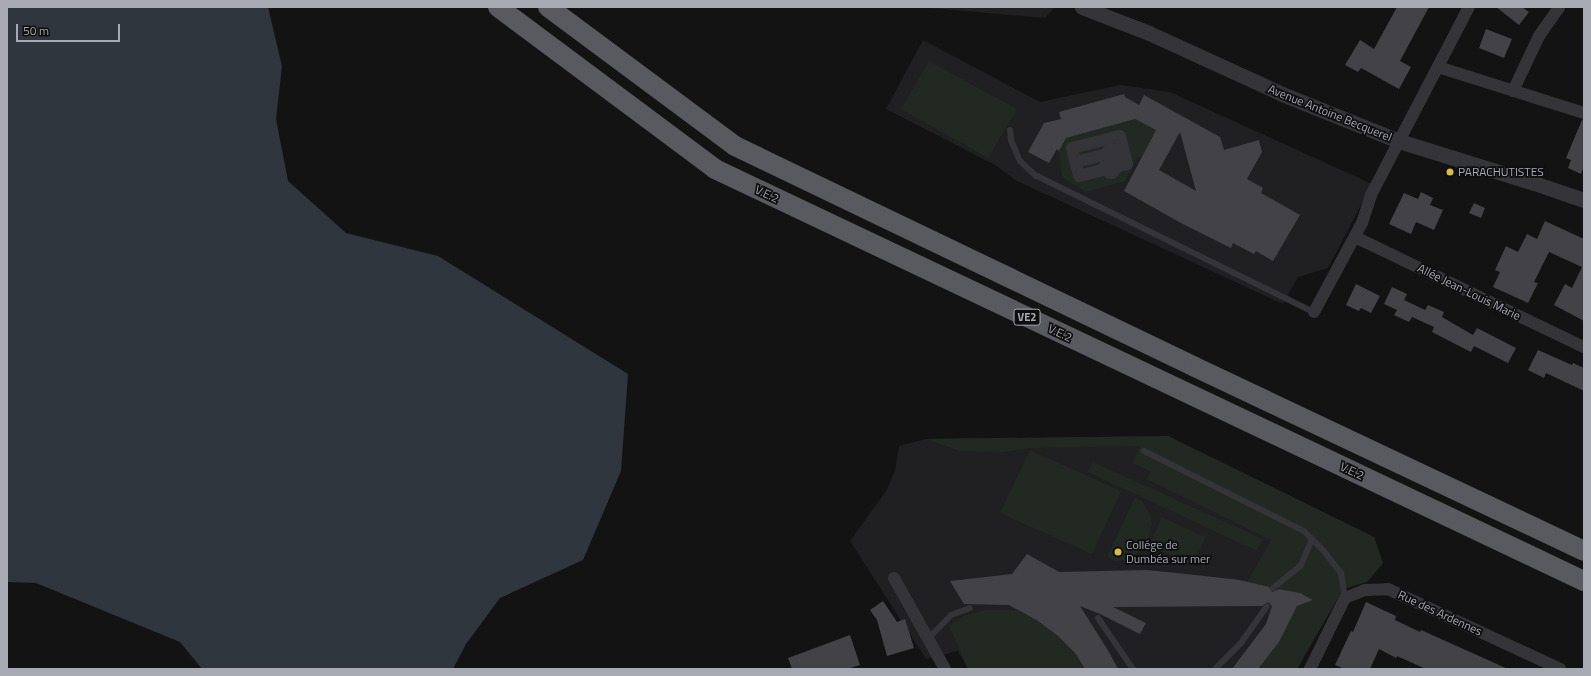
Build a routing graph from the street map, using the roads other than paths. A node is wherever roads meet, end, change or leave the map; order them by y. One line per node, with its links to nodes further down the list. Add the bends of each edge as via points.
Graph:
1 (498, 7): 24 (highway, V.E.2 / VE2, via 715,169)
2 (548, 7): 22 (highway, VE2, via 735,146)
3 (1082, 7): 10 (street, Avenue Antoine Becquerel, via 1149,33 1282,94)
4 (1469, 7): 6 (street)
5 (1559, 7): 7 (street, via 1539,36)
6 (1438, 67): 7 (street); 10 (street)
7 (1513, 91): 8 (street)
8 (1584, 113)
9 (1010, 130): 18 (lane, via 1011,140 1020,161 1035,175)
10 (1399, 141): 16 (street, Avenue Antoine Becquerel); 17 (street, via 1371,195)
11 (1085, 145): 12 (street); 13 (street); 14 (street, via 1072,148)
12 (1112, 153): 13 (street); 15 (street)
13 (1088, 159): 14 (street); 15 (street)
14 (1075, 162): 15 (street, via 1079,176)
15 (1092, 173)
16 (1584, 200)
17 (1355, 237): 18 (street); 19 (street, Allée Jean-Louis Marie)
18 (1314, 312)
19 (1584, 347)
20 (1144, 451): 21 (lane, via 1293,525)
21 (1312, 539): 25 (lane, via 1301,565); 26 (lane, via 1341,573)
22 (1584, 551)
23 (894, 578): 30 (street)
24 (1584, 581)
25 (1273, 588)
26 (1345, 598): 34 (street); 35 (street, Rue des Ardennes, via 1365,590 1388,589)
27 (1267, 606): 33 (lane, via 1241,643)
28 (970, 608): 30 (lane, via 951,615)
29 (1098, 618): 32 (lane)
30 (927, 640): 31 (street)
31 (941, 668)
32 (1133, 669)
33 (1215, 669)
34 (1310, 669)
35 (1560, 669)

